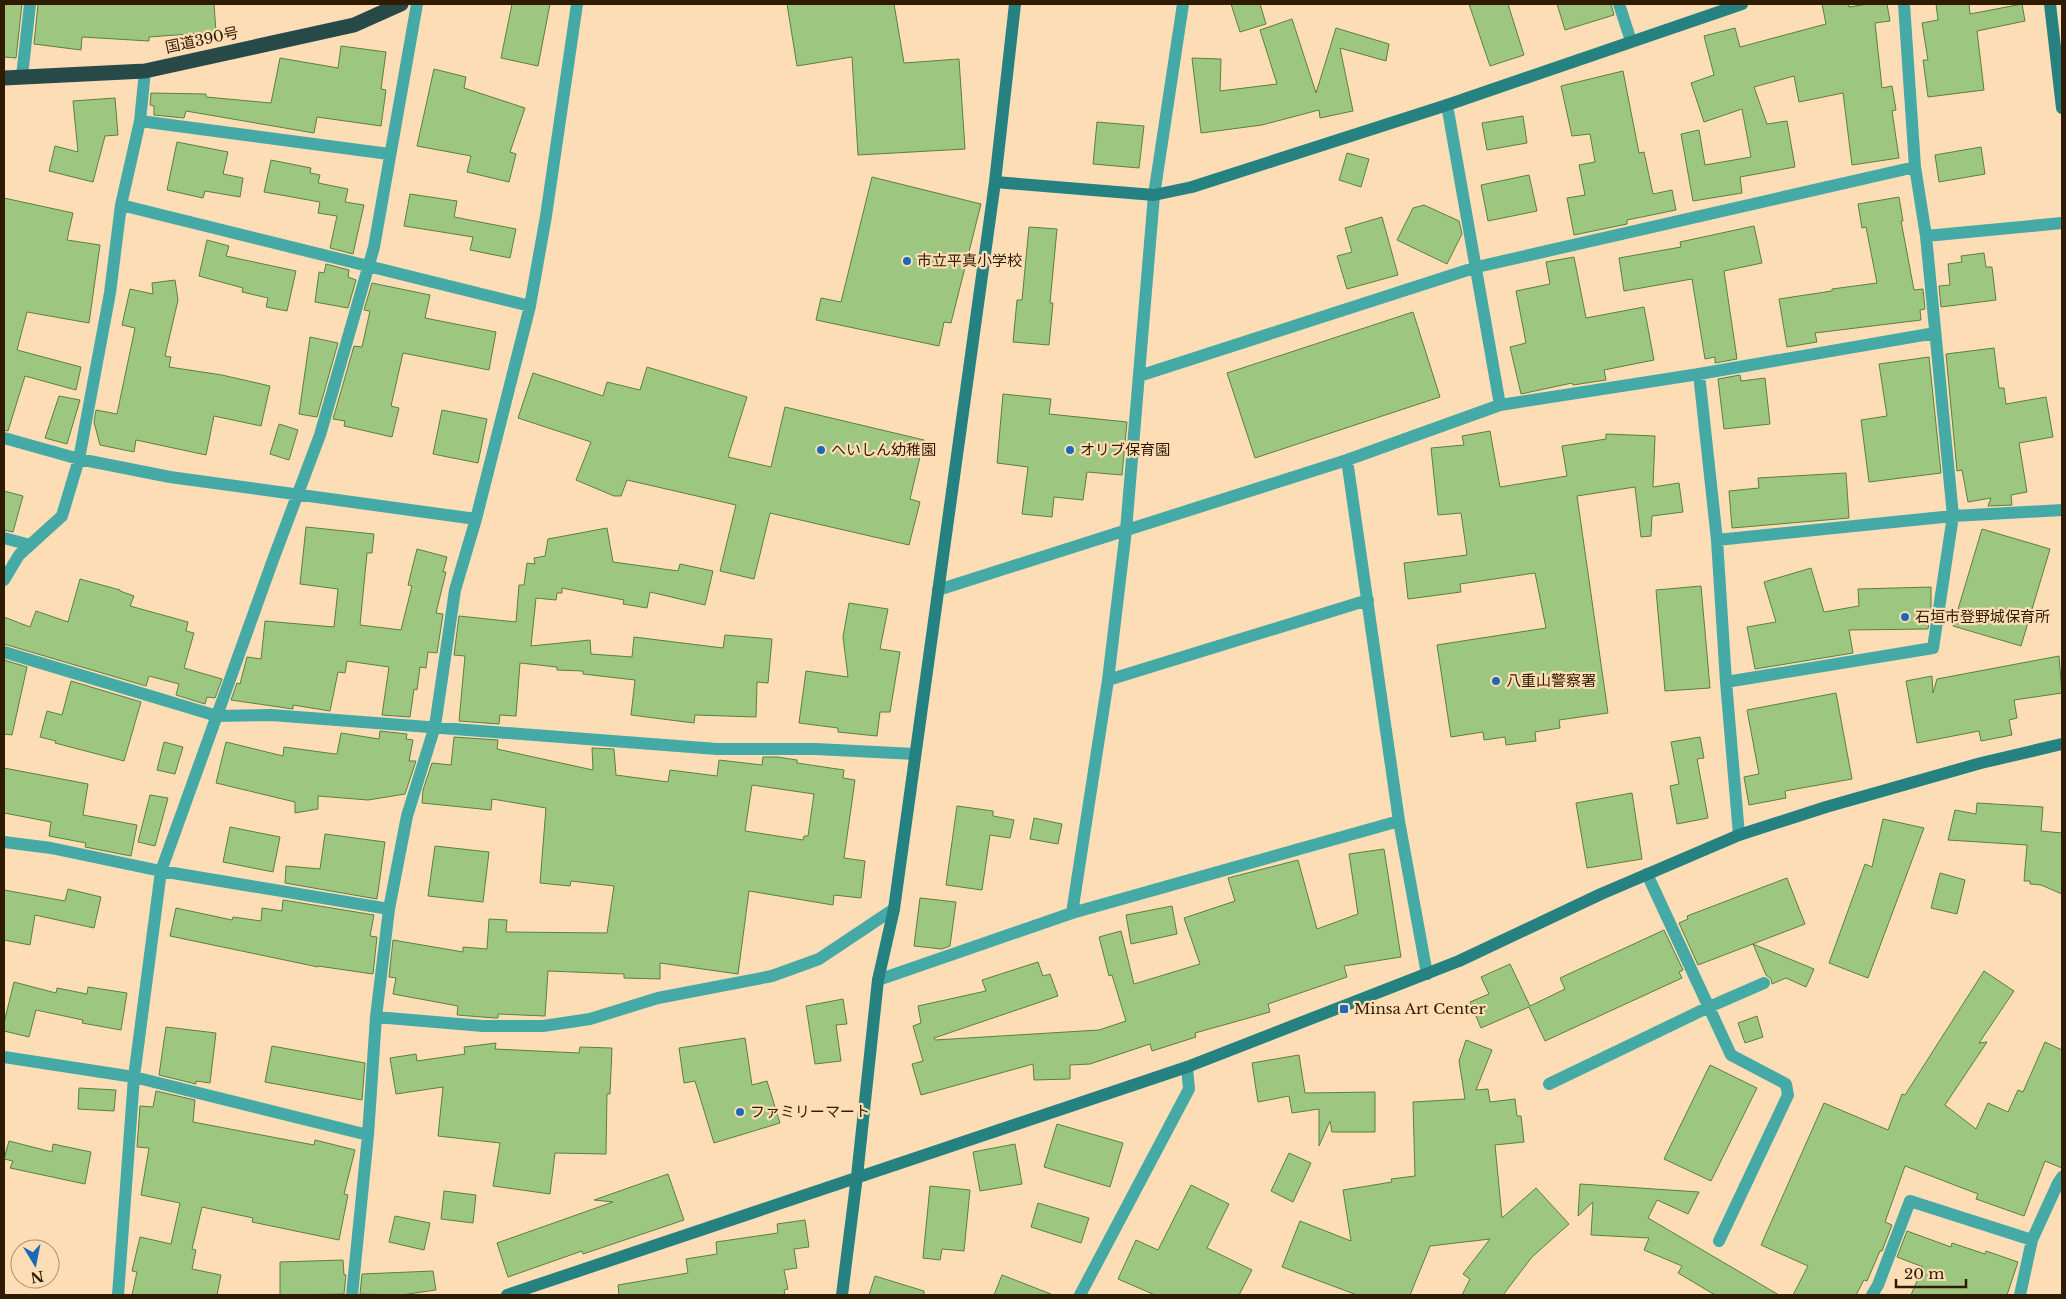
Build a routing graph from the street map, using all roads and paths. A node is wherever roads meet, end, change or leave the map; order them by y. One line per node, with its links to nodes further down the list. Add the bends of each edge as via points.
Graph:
1 (30, 4): 13 (street)
2 (401, 4): 12 (highway, 国道390号, via 354,25)
3 (417, 4): 18 (street)
4 (577, 4): 27 (street)
5 (1015, 4): 20 (street)
6 (1183, 4): 21 (street)
7 (1619, 4): 11 (street)
8 (1742, 4): 11 (street)
9 (1904, 4): 19 (street)
10 (2050, 4): 16 (street)
11 (1631, 41): 15 (street)
12 (145, 71): 13 (highway, 国道390号); 17 (street)
13 (22, 76): 14 (highway, 国道390号)
14 (4, 78)
15 (1447, 105): 21 (street, via 1192,188); 26 (street)
16 (2062, 108)
17 (140, 121): 18 (street); 22 (street)
18 (389, 154): 25 (street)
19 (1915, 167): 24 (street); 26 (street)
20 (995, 182): 21 (street); 44 (street)
21 (1154, 195): 30 (street)
22 (121, 205): 25 (street); 33 (street, via 110,293)
23 (2062, 223): 24 (street)
24 (1926, 236): 28 (street)
25 (370, 265): 27 (street); 35 (street, via 320,435)
26 (1477, 267): 30 (street); 31 (street)
27 (530, 306): 38 (street)
28 (1935, 333): 29 (street); 37 (street)
29 (1699, 374): 31 (street); 41 (street)
30 (1139, 376): 39 (street)
31 (1500, 405): 34 (street)
32 (4, 438): 33 (street)
33 (79, 459): 35 (street, via 170,477); 42 (street, via 62,516)
34 (1347, 460): 39 (street); 45 (street)
35 (298, 496): 38 (street); 49 (street)
36 (2062, 510): 37 (street)
37 (1953, 516): 41 (street); 48 (street, via 1934,648)
38 (476, 519): 50 (street, via 455,590)
39 (1126, 530): 44 (street); 47 (street)
40 (4, 538): 42 (street)
41 (1717, 540): 48 (street)
42 (30, 545): 43 (street, via 19,555)
43 (4, 580)
44 (938, 590): 52 (street)
45 (1368, 600): 47 (street); 53 (street)
46 (4, 652): 49 (street)
47 (1108, 680): 60 (street)
48 (1726, 682): 54 (street)
49 (217, 716): 50 (street, via 271,714); 56 (street)
50 (435, 726): 52 (street, via 717,749); 58 (street, via 407,816)
51 (2062, 744): 54 (street, via 1826,806)
52 (916, 754): 59 (street)
53 (1399, 821): 60 (street); 61 (street)
54 (1739, 835): 57 (street)
55 (4, 842): 56 (street, via 51,848)
56 (162, 871): 58 (street); 68 (street)
57 (1647, 874): 61 (street); 64 (street)
58 (389, 909): 65 (street)
59 (894, 909): 62 (street); 65 (street, via 819,959 772,976 658,998 590,1020 543,1026 493,1026)
60 (1072, 913): 62 (street)
61 (1427, 974): 67 (street)
62 (878, 980): 71 (street)
63 (1764, 983): 64 (street)
64 (1709, 1007): 69 (street); 73 (street, via 1731,1055 1786,1084 1788,1095)
65 (376, 1017): 70 (street)
66 (4, 1057): 68 (street)
67 (1187, 1067): 71 (street); 79 (street, via 1189,1089)
68 (134, 1076): 70 (street); 75 (street)
69 (1549, 1084)
70 (368, 1135): 76 (street)
71 (857, 1176): 77 (street); 78 (street)
72 (2062, 1177): 74 (street)
73 (1719, 1240)
74 (2032, 1240): 80 (street, via 1910,1201); 81 (street)
75 (118, 1295)
76 (352, 1295)
77 (507, 1295)
78 (842, 1295)
79 (1080, 1295)
80 (1872, 1295)
81 (2020, 1295)

